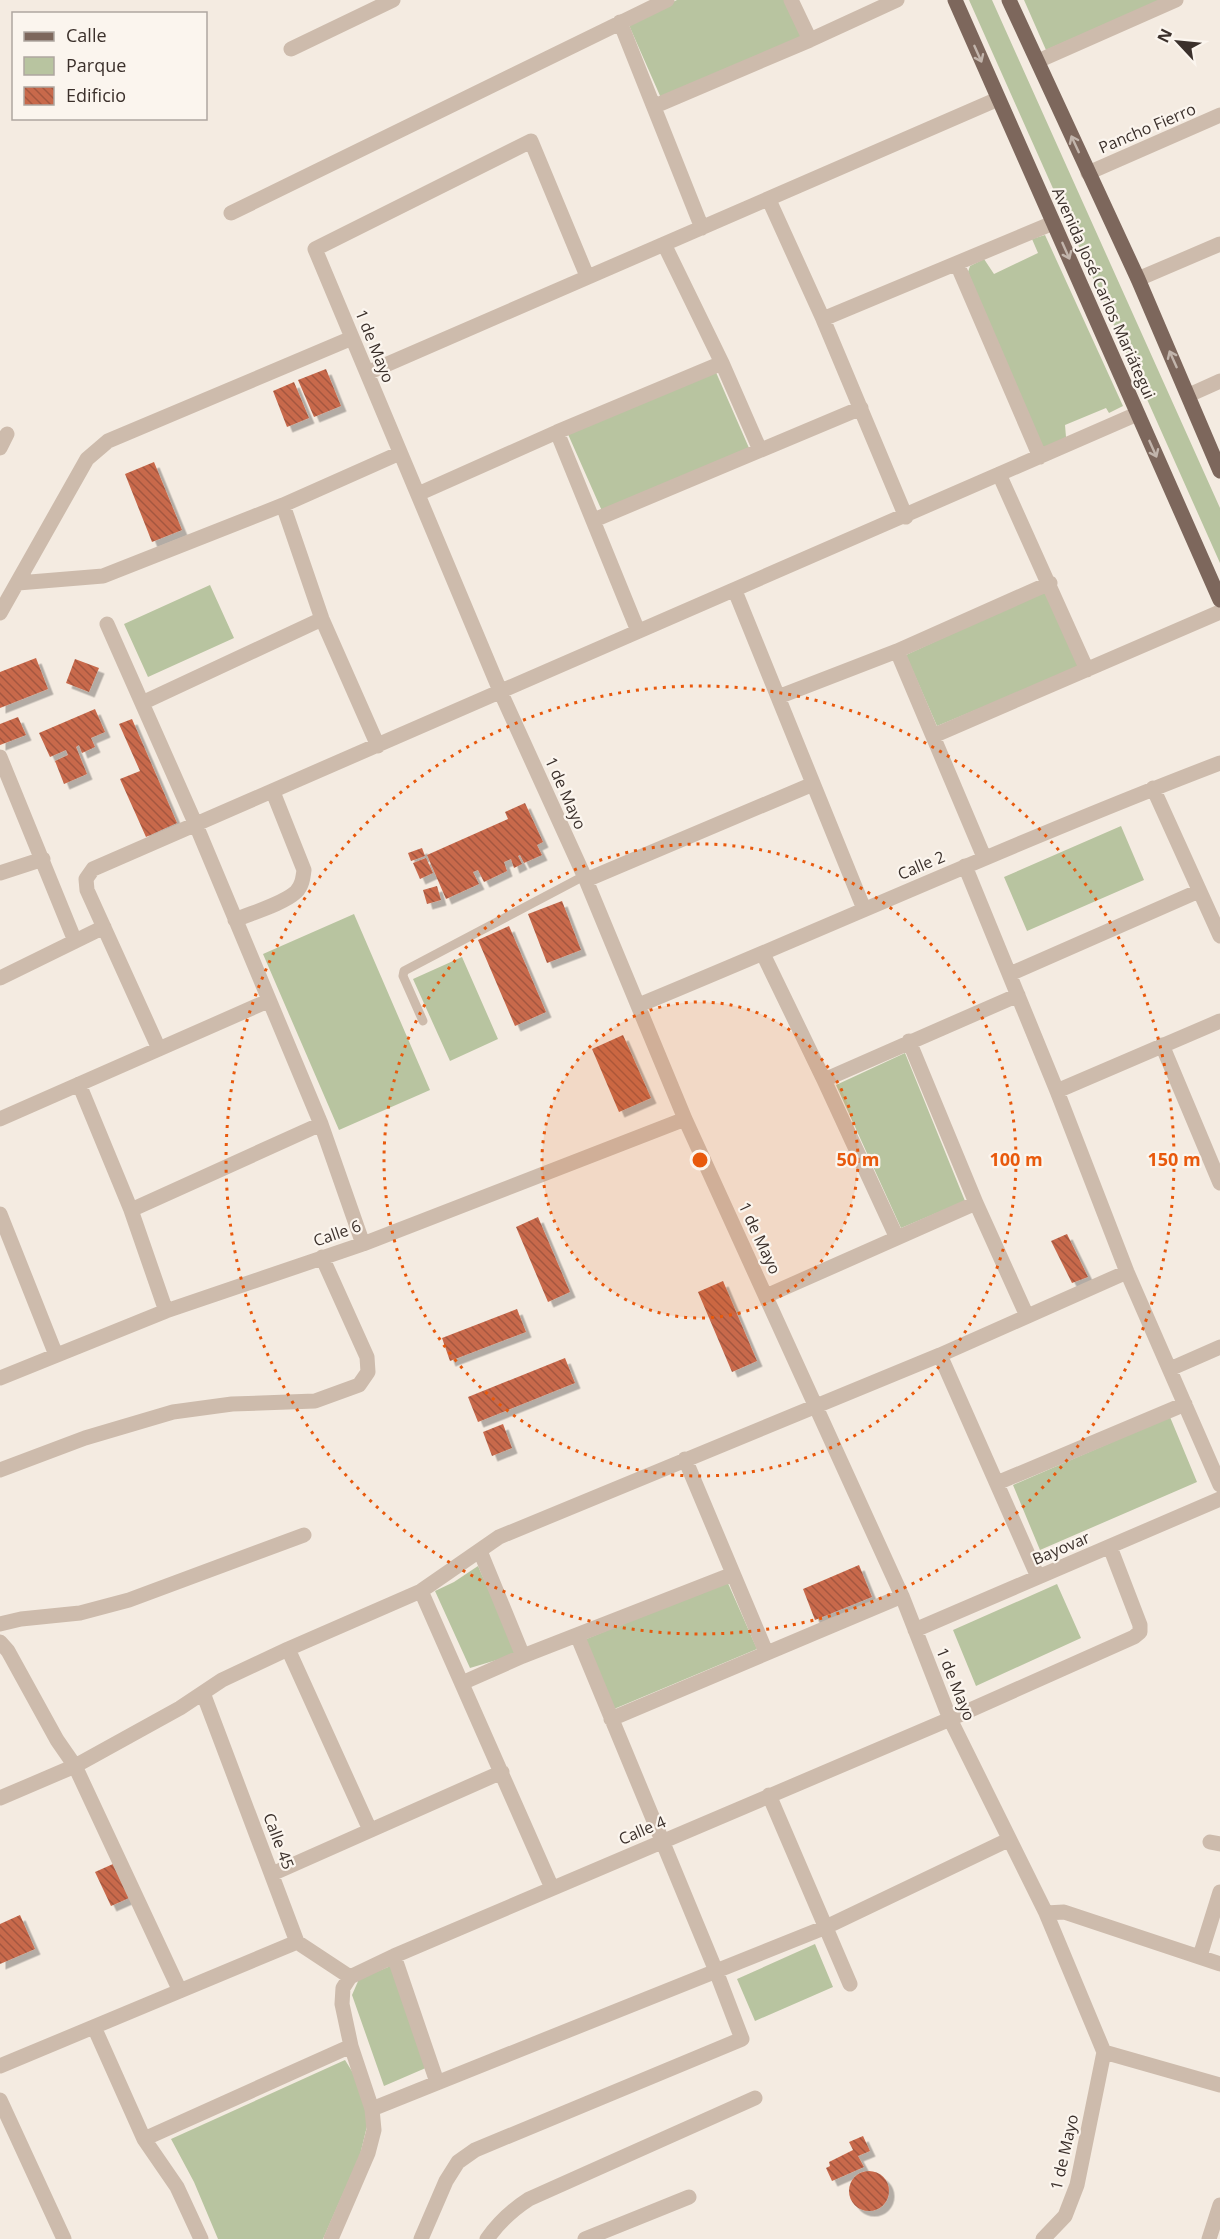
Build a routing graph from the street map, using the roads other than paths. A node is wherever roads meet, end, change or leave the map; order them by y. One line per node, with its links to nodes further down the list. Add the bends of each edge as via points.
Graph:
1 (393, 0): 10 (street)
2 (667, 0): 8 (street)
3 (791, 0): 9 (street)
4 (897, 0): 9 (street)
5 (955, 0): 12 (main road, Avenida José Carlos Mariátegui, one-way to 12)
6 (1009, 0): 11 (main road)
7 (1176, 0): 11 (street)
8 (620, 22): 13 (street); 17 (street)
9 (810, 40): 13 (street)
10 (291, 49)
11 (1038, 61): 15 (main road, one-way to 11)
12 (998, 99): 16 (street); 18 (main road, Avenida José Carlos Mariátegui)
13 (655, 106): 19 (street)
14 (1220, 116): 15 (street, Pancho Fierro)
15 (1088, 173): 24 (main road)
16 (769, 200): 19 (street); 25 (street)
17 (231, 213)
18 (1053, 223): 22 (street); 32 (main road, Avenida José Carlos Mariátegui, one-way to 32)
19 (702, 228): 20 (street)
20 (664, 244): 23 (street); 27 (street)
21 (1220, 244): 24 (street)
22 (957, 264): 25 (street); 38 (street)
23 (587, 276): 26 (street, 1 de Mayo, via 531,141 315,249); 28 (street)
24 (1138, 279): 30 (main road, one-way to 24)
25 (823, 319): 31 (street)
26 (352, 338): 28 (street, 1 de Mayo); 45 (street, via 108,441 87,459)
27 (722, 363): 33 (street); 36 (street)
28 (367, 373): 37 (street, 1 de Mayo)
29 (1220, 381): 30 (street)
30 (1189, 395): 39 (main road)
31 (861, 408): 36 (street); 43 (street)
32 (1137, 414): 38 (street); 48 (main road, Avenida José Carlos Mariátegui, one-way to 48)
33 (557, 432): 41 (street); 44 (street)
34 (7, 434): 35 (street)
35 (0, 448)
36 (760, 450): 44 (street)
37 (400, 453): 41 (street, 1 de Mayo); 42 (street)
38 (1040, 457): 40 (street)
39 (1220, 471)
40 (999, 474): 43 (street); 46 (street)
41 (418, 494): 56 (street, 1 de Mayo)
42 (283, 505): 45 (street, via 103,576); 51 (street)
43 (906, 517): 47 (street)
44 (594, 520): 53 (street)
45 (18, 583): 50 (street)
46 (1050, 583): 54 (street); 55 (street)
47 (735, 591): 53 (street); 57 (street)
48 (1220, 600)
49 (1220, 612): 55 (street)
50 (0, 613)
51 (322, 619): 58 (street); 60 (street)
52 (108, 624): 58 (street)
53 (638, 631): 56 (street)
54 (897, 651): 57 (street); 59 (street)
55 (1087, 670): 59 (street)
56 (501, 693): 60 (street); 71 (street, 1 de Mayo)
57 (778, 697): 63 (street)
58 (142, 702): 66 (street)
59 (933, 736): 67 (street)
60 (378, 746): 65 (street)
61 (0, 757): 68 (street)
62 (1220, 763): 64 (street, Calle 2)
63 (813, 784): 71 (street); 73 (street)
64 (1153, 788): 67 (street, Calle 2); 72 (street)
65 (273, 792): 66 (street); 74 (street, via 304,870 303,881 296,892)
66 (195, 825): 74 (street); 75 (street, via 93,869 86,879 87,891)
67 (984, 857): 69 (street, Calle 2)
68 (42, 859): 70 (street); 77 (street)
69 (965, 866): 73 (street, Calle 2); 79 (street)
70 (0, 873)
71 (585, 878): 83 (street, 1 de Mayo); 84 (lane, via 404,971)
72 (1199, 891): 76 (street); 79 (street)
73 (864, 909): 78 (street, Calle 2)
74 (235, 920): 82 (street)
75 (104, 927): 77 (street); 88 (street)
76 (1220, 936)
77 (75, 941): 80 (street)
78 (763, 954): 83 (street, Calle 2); 89 (street)
79 (1010, 974): 81 (street)
80 (0, 978)
81 (1018, 995): 86 (street); 91 (street)
82 (268, 1001): 88 (street); 94 (street)
83 (639, 1005): 93 (street, 1 de Mayo)
84 (423, 1021)
85 (1220, 1021): 87 (street)
86 (909, 1041): 89 (street); 97 (street)
87 (1162, 1045): 91 (street); 95 (street)
88 (159, 1049): 90 (street)
89 (824, 1080): 100 (street)
90 (79, 1084): 92 (street); 98 (street)
91 (1057, 1090): 104 (street)
92 (0, 1119)
93 (685, 1119): 101 (street, Calle 6); 105 (street, 1 de Mayo)
94 (321, 1124): 98 (street); 101 (street)
95 (1215, 1154): 96 (street)
96 (1220, 1182)
97 (975, 1203): 100 (street); 107 (street)
98 (131, 1210): 106 (street)
99 (0, 1214): 102 (street)
100 (897, 1238): 105 (street)
101 (363, 1244): 103 (street, Calle 6)
102 (6, 1245): 109 (street)
103 (322, 1257): 106 (street, Calle 6); 116 (street, via 367,1357 368,1372 359,1385 315,1401 232,1404 173,1412 85,1438)
104 (1126, 1272): 107 (street); 111 (street)
105 (766, 1296): 114 (street, 1 de Mayo)
106 (166, 1311): 109 (street, Calle 6)
107 (1027, 1316): 110 (street)
108 (1220, 1347): 111 (street)
109 (56, 1355): 112 (street, Calle 6)
110 (940, 1355): 114 (street); 117 (street)
111 (1170, 1369): 113 (street)
112 (0, 1378)
113 (1185, 1404): 117 (street); 118 (street)
114 (815, 1406): 115 (street); 126 (street, 1 de Mayo)
115 (685, 1459): 122 (street, via 499,1537); 123 (street)
116 (0, 1470)
117 (997, 1483): 124 (street)
118 (1220, 1485)
119 (1220, 1499): 121 (street, Bayovar)
120 (304, 1534): 127 (street, via 129,1600 80,1613)
121 (1110, 1547): 124 (street, Bayovar); 137 (street, Calle 4, via 1140,1632)
122 (480, 1551): 125 (street); 133 (street)
123 (733, 1574): 129 (street); 132 (street)
124 (1038, 1577): 128 (street, Bayovar)
125 (421, 1591): 131 (street); 134 (street)
126 (902, 1596): 128 (street, 1 de Mayo); 132 (street)
127 (0, 1624)
128 (915, 1630): 137 (street, 1 de Mayo)
129 (577, 1635): 133 (street); 136 (street)
130 (0, 1642): 138 (street)
131 (288, 1649): 135 (street); 142 (street)
132 (766, 1653): 136 (street)
133 (524, 1656): 134 (street)
134 (462, 1683): 139 (street)
135 (203, 1693): 138 (street); 145 (street, Calle 45)
136 (611, 1719): 144 (street)
137 (950, 1719): 140 (street, Calle 4); 143 (street, 1 de Mayo)
138 (75, 1766): 141 (street); 157 (street)
139 (502, 1772): 142 (street); 146 (street)
140 (769, 1795): 144 (street, Calle 4); 149 (street)
141 (0, 1798)
142 (370, 1830): 145 (street)
143 (1008, 1840): 148 (street, 1 de Mayo); 149 (street)
144 (662, 1841): 146 (street, Calle 4); 154 (street)
145 (272, 1874): 150 (street, Calle 45)
146 (552, 1888): 151 (street, Calle 4)
147 (1220, 1892): 152 (street)
148 (1046, 1914): 152 (street, via 1064,1912); 160 (street, 1 de Mayo)
149 (826, 1927): 154 (street); 156 (street)
150 (297, 1942): 155 (street); 157 (street)
151 (394, 1956): 155 (street, Calle 4); 162 (street)
152 (1200, 1956): 153 (street)
153 (1220, 1964)
154 (716, 1971): 162 (street); 173 (street, via 742,2039 475,2150 458,2162 446,2181)
155 (350, 1977): 159 (street, via 343,1988 342,2004)
156 (850, 1984)
157 (180, 1991): 158 (street)
158 (94, 2027): 161 (street); 167 (street)
159 (351, 2046): 166 (street); 167 (street)
160 (1104, 2052): 163 (street); 176 (street, 1 de Mayo, via 1077,2185 1065,2216)
161 (0, 2066)
162 (437, 2082): 166 (street)
163 (1220, 2085)
164 (755, 2098): 174 (street, via 529,2199 511,2211)
165 (0, 2100): 170 (street)
166 (372, 2109): 172 (street, via 374,2130 368,2153)
167 (144, 2139): 171 (street, via 177,2187)
168 (689, 2197): 175 (street)
169 (1220, 2205): 177 (street)
170 (64, 2239)
171 (201, 2239)
172 (331, 2239)
173 (421, 2239)
174 (487, 2239)
175 (585, 2239)
176 (1043, 2239)
177 (1209, 2239)

